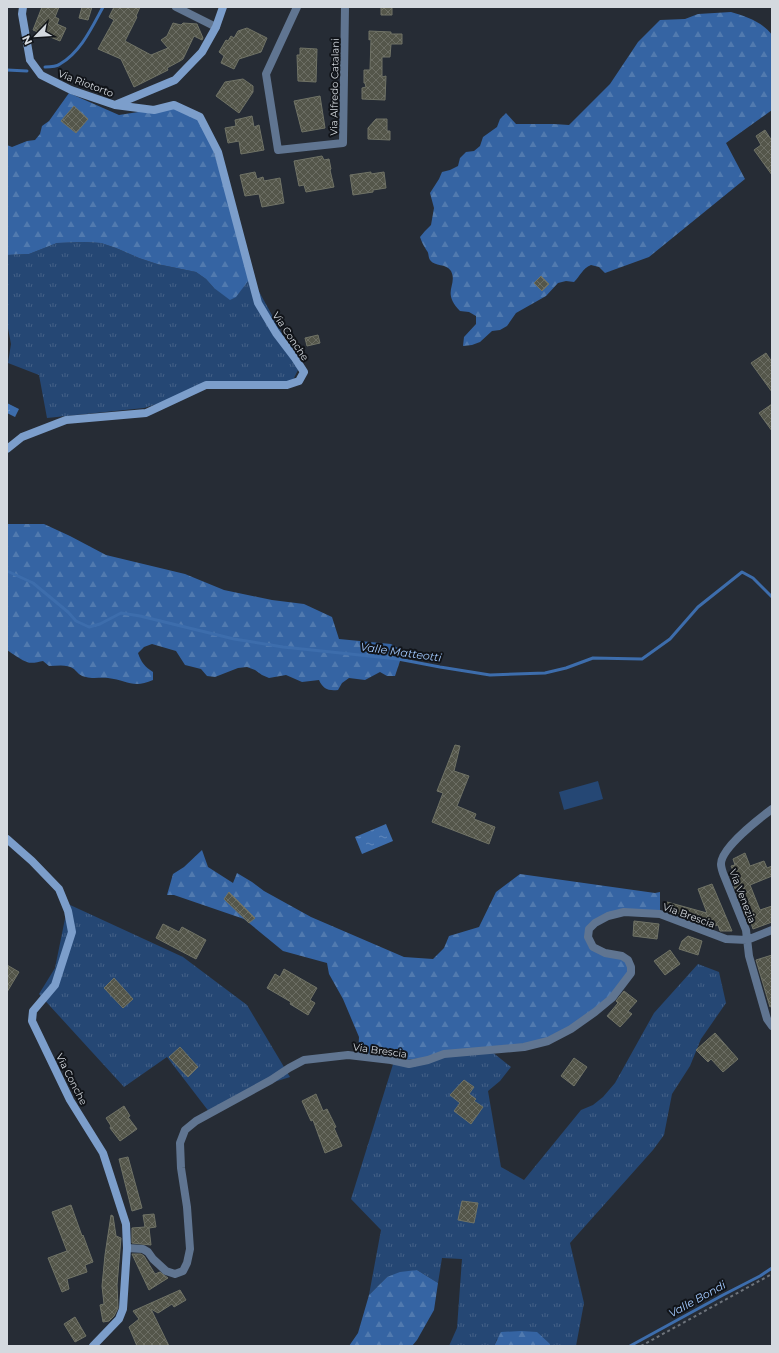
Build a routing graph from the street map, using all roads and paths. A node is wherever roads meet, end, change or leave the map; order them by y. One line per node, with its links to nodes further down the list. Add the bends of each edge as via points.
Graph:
1 (23, 7): 7 (street, Via Riotorto, via 30,60 41,75 71,90)
2 (176, 7): 6 (street)
3 (224, 7): 6 (street, Via Riotorto)
4 (296, 7): 5 (street, Via Alfredo Catalani, via 266,74 278,150 343,143)
5 (345, 7)
6 (216, 27): 7 (street, Via Riotorto, via 202,52 175,80)
7 (115, 105): 8 (street, Via Conche, via 154,110 174,105 200,117 218,152 258,303 304,372 299,381 287,385 206,385 146,413 66,420 22,438)
8 (7, 449)
9 (772, 809): 12 (street, Via Venezia, via 730,845 721,863 746,930)
10 (7, 839): 14 (street, Via Conche, via 32,860 59,889 68,911 72,932 55,985 33,1011 32,1021 70,1100 103,1153 126,1224)
11 (772, 930): 12 (street)
12 (747, 940): 13 (street, Via Venezia, via 767,1019); 14 (street, Via Brescia, via 726,939 660,914 624,912 608,916 594,923 588,937 593,946 605,953 622,956 628,960 631,973 612,998 595,1012 548,1041 524,1047 444,1054 409,1064 348,1055 304,1060 196,1121 185,1130 180,1144 181,1168 190,1249 183,1271 175,1274 166,1271 143,1249)
13 (772, 1026)
14 (127, 1248): 16 (street, Via Conche, via 123,1309 119,1319)
15 (772, 1274): 17 (path)
16 (93, 1346)
17 (641, 1346)

